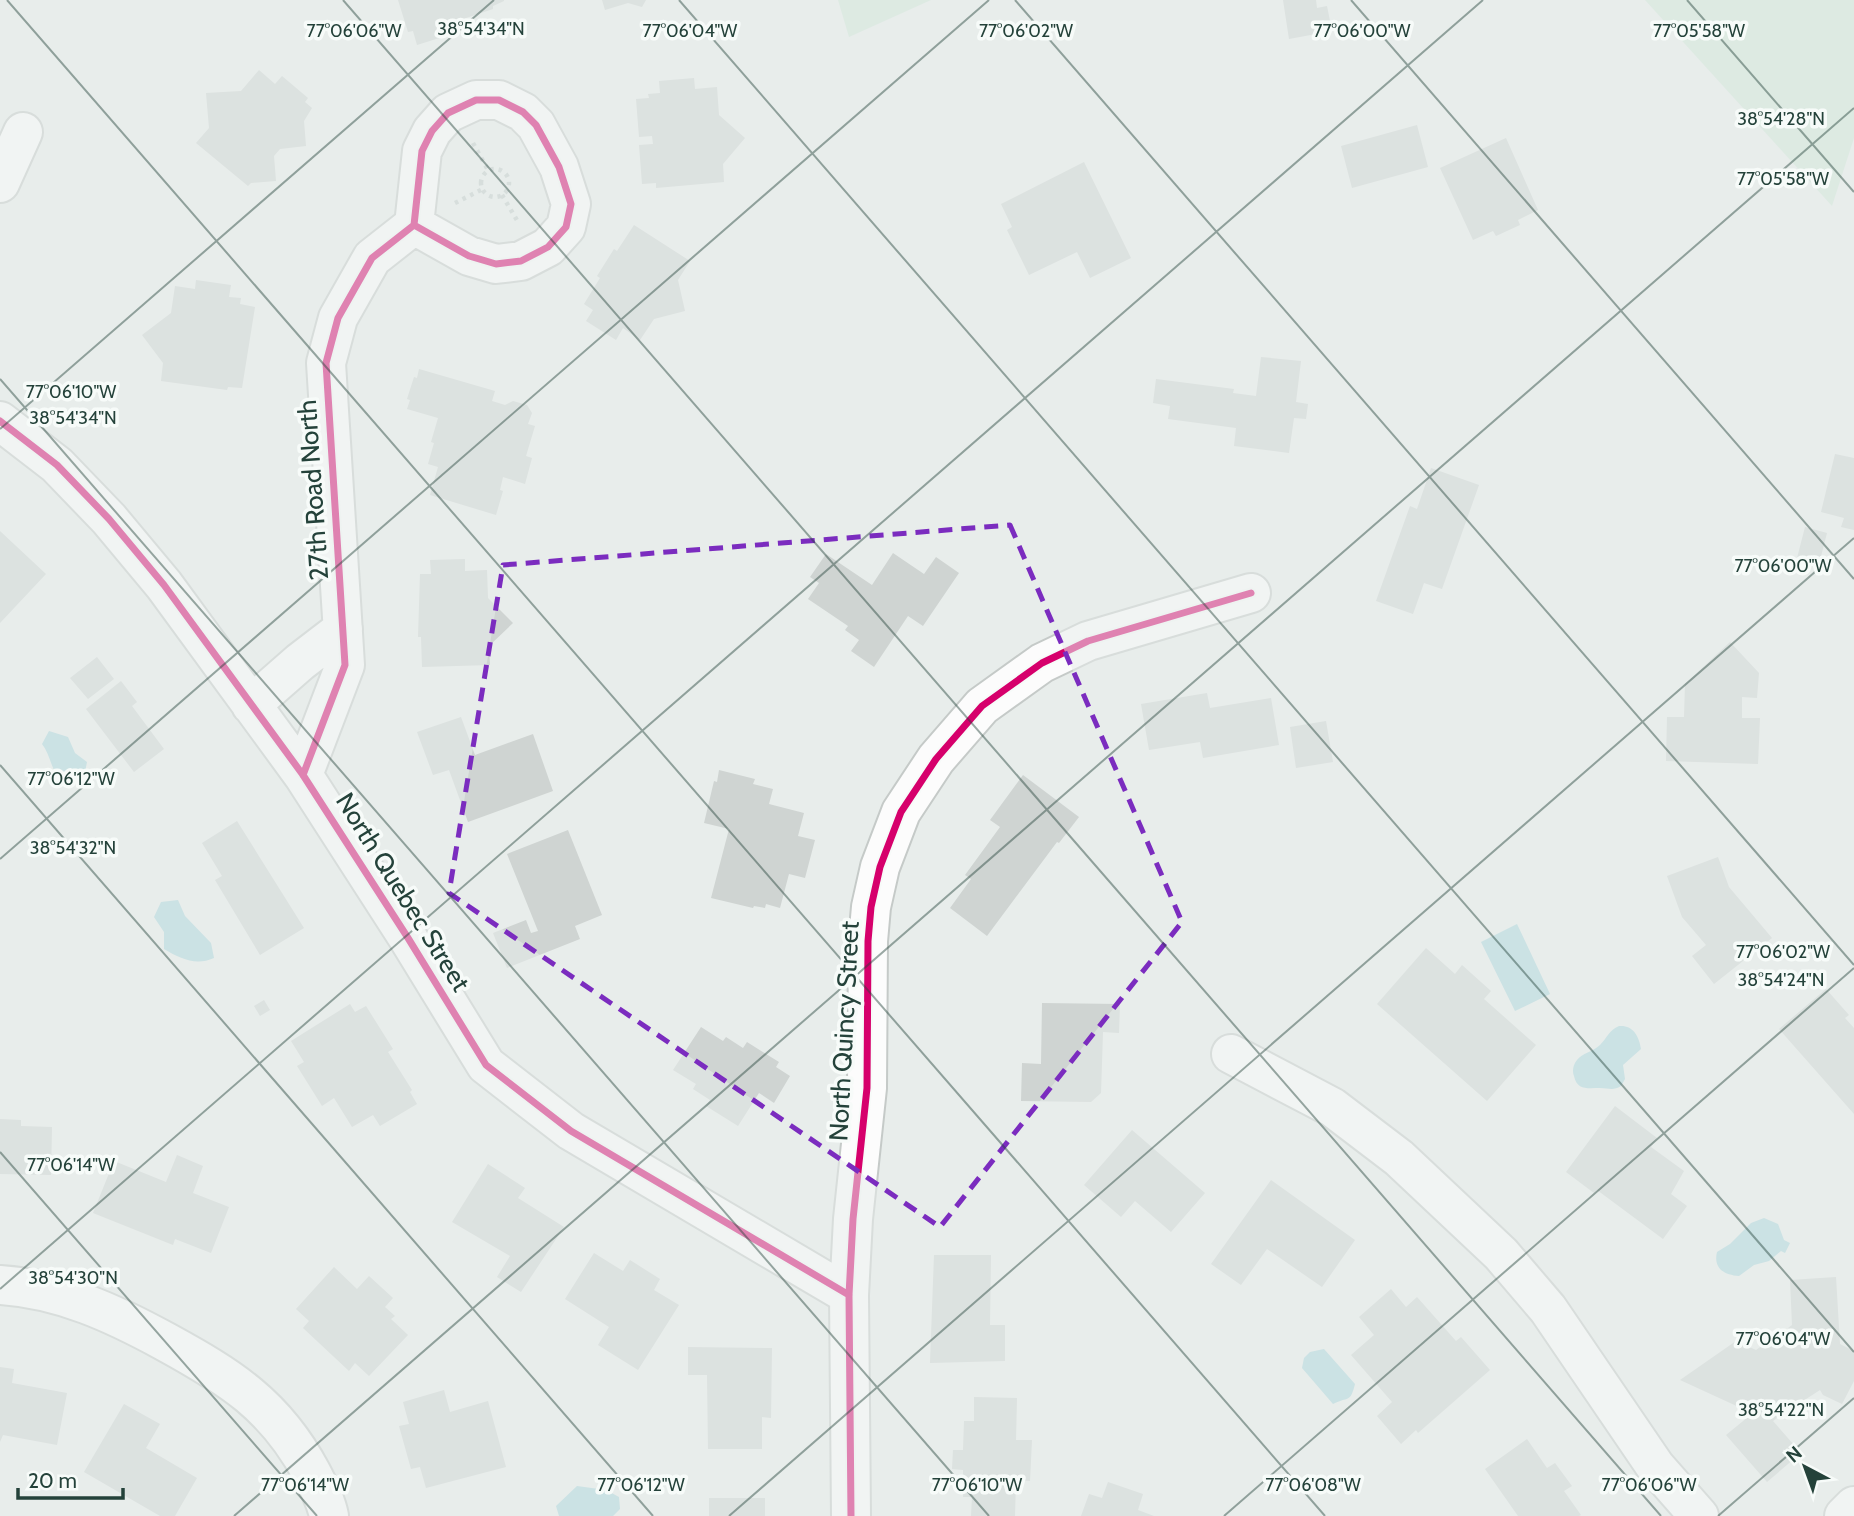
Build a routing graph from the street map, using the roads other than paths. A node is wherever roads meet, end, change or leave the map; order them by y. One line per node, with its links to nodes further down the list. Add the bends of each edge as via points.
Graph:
1 (23, 132): 2 (street)
2 (0, 183)
3 (414, 225): 3 (street, via 469,256 496,264 521,261 548,247 566,227 571,204 559,167 536,125 499,100 476,100 449,113 422,151); 6 (street, 27th Road North, via 372,258 338,318 326,363)
4 (0, 421): 7 (street, North Quebec Street, via 57,465 109,519 164,585)
5 (1251, 593): 11 (street, North Quincy Street, via 1088,641 1042,663 982,706 936,758 901,812 880,867 868,941 867,1088)
6 (343, 629): 7 (street); 8 (street, 27th Road North, via 345,664)
7 (251, 705): 8 (street, North Quebec Street)
8 (303, 775): 11 (street, North Quebec Street, via 486,1065 571,1131)
9 (1231, 1054): 15 (street, via 1332,1107 1399,1158 1501,1254 1549,1309 1655,1466)
10 (0, 1285): 13 (street, via 67,1296 103,1310 235,1382 299,1449)
11 (849, 1295): 14 (street, North Quincy Street)
12 (1854, 1506): 16 (street)
13 (329, 1516)
14 (851, 1516)
15 (1699, 1516)
16 (1844, 1516)

